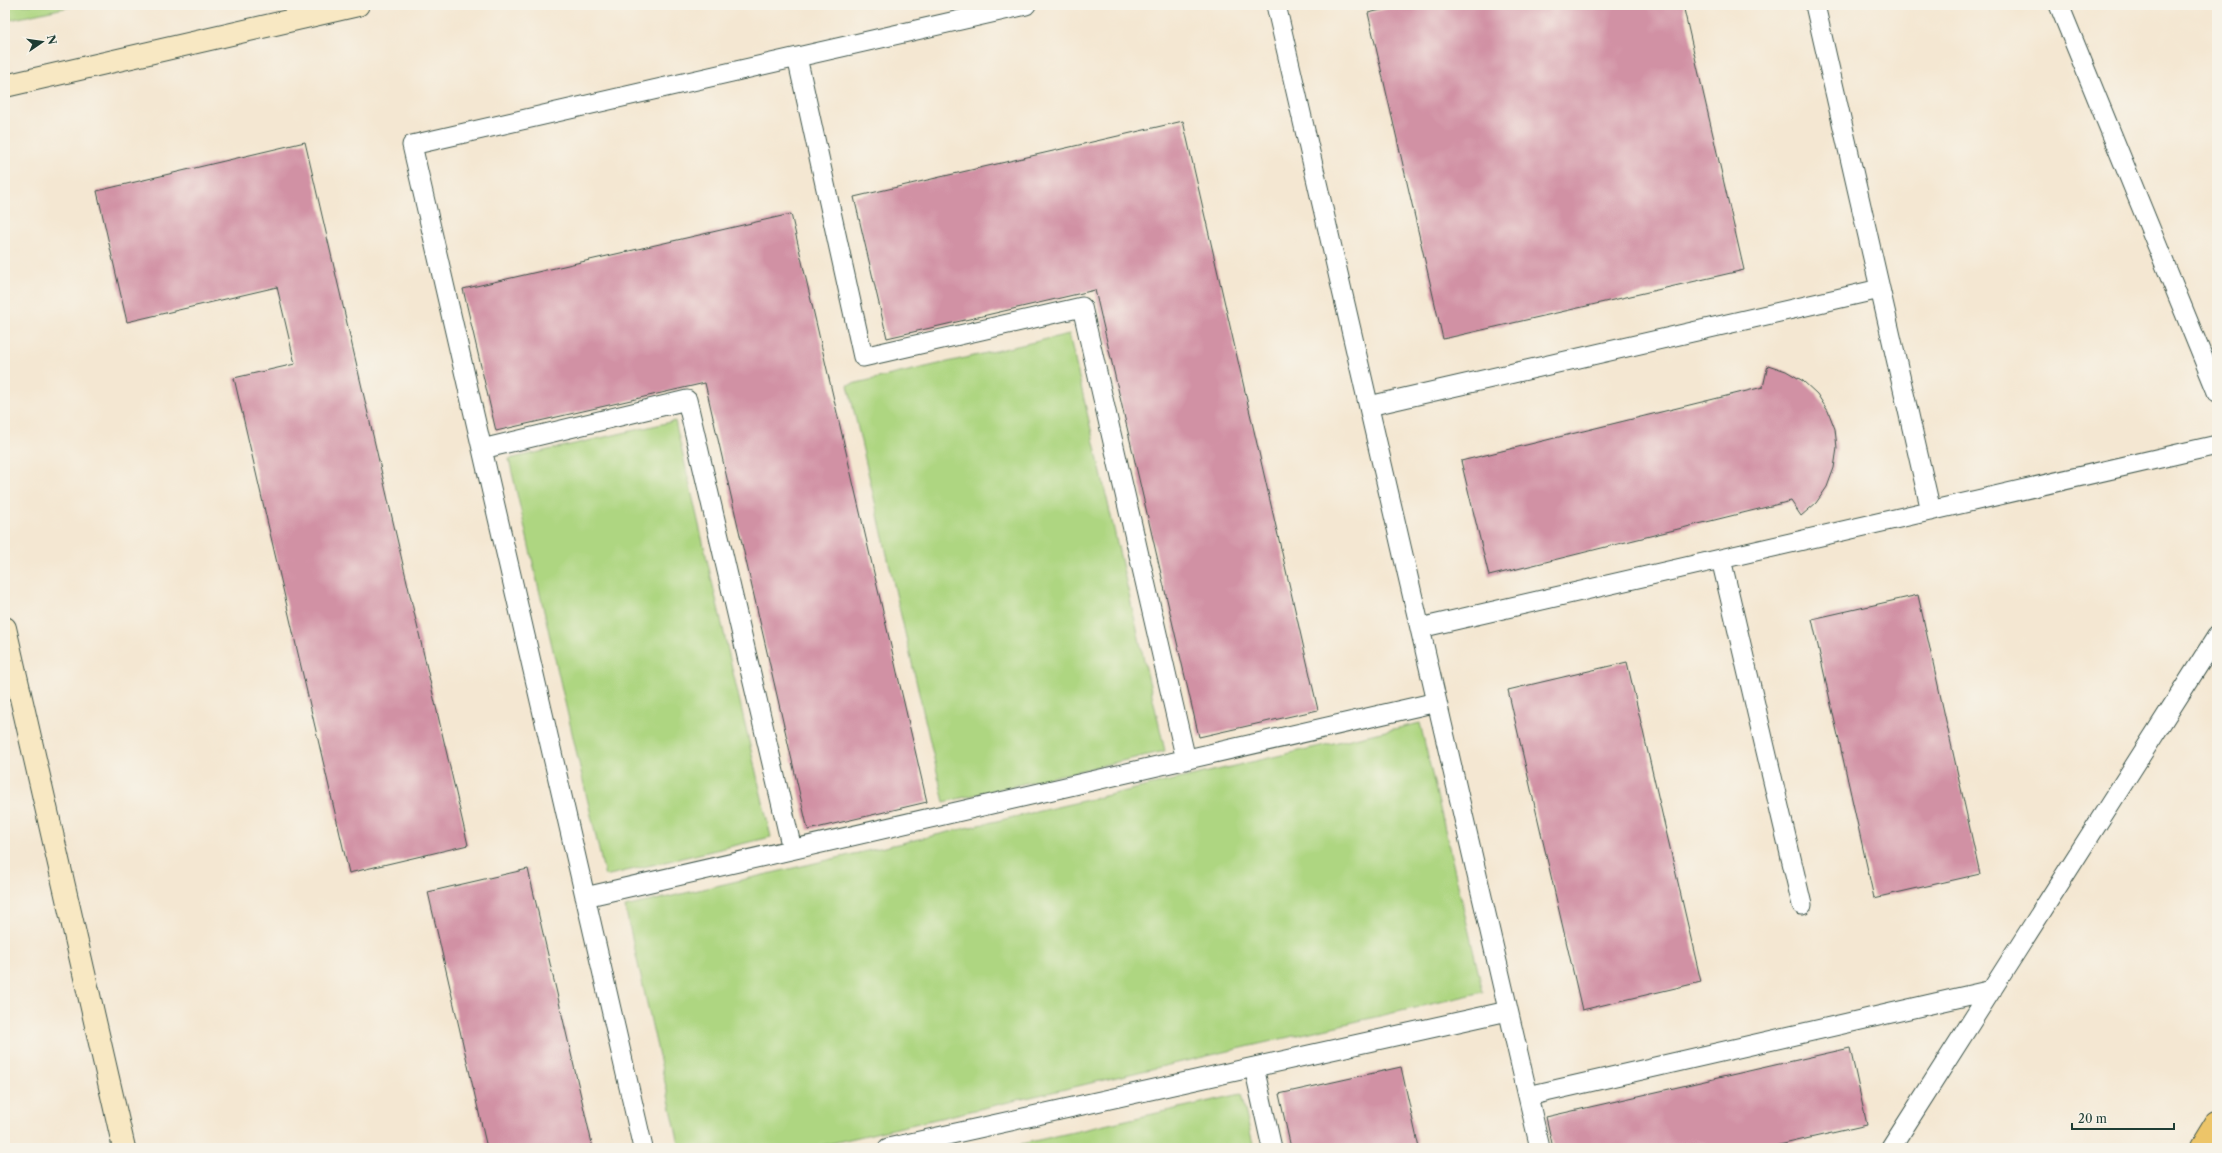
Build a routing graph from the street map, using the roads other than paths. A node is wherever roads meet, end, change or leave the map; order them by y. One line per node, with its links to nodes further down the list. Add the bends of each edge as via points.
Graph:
1 (358, 5): 7 (street)
2 (1026, 5): 6 (lane)
3 (1276, 5): 10 (lane)
4 (1815, 5): 8 (lane)
5 (2058, 5): 9 (lane)
6 (797, 57): 12 (lane, via 412,145); 19 (lane, via 863,357 1082,307)
7 (5, 86)
8 (1880, 289): 10 (lane); 13 (lane)
9 (2217, 392)
10 (1369, 406): 16 (lane)
11 (2217, 445): 13 (lane)
12 (482, 449): 20 (lane, via 687,400); 21 (lane)
13 (1931, 511): 14 (lane)
14 (1721, 559): 16 (lane); 22 (lane)
15 (5, 628): 28 (street)
16 (1420, 628): 18 (lane)
17 (2217, 636): 23 (lane)
18 (1437, 702): 19 (lane); 24 (lane)
19 (1186, 760): 20 (lane)
20 (792, 849): 21 (lane)
21 (585, 896): 29 (lane)
22 (1802, 905)
23 (1992, 990): 26 (lane); 33 (lane)
24 (1508, 1010): 25 (lane); 26 (lane)
25 (1254, 1067): 30 (lane); 31 (lane)
26 (1528, 1096): 32 (lane)
27 (2217, 1122): 34 (main road)
28 (124, 1148)
29 (643, 1148)
30 (888, 1148)
31 (1272, 1148)
32 (1540, 1148)
33 (1891, 1148)
34 (2201, 1148)

